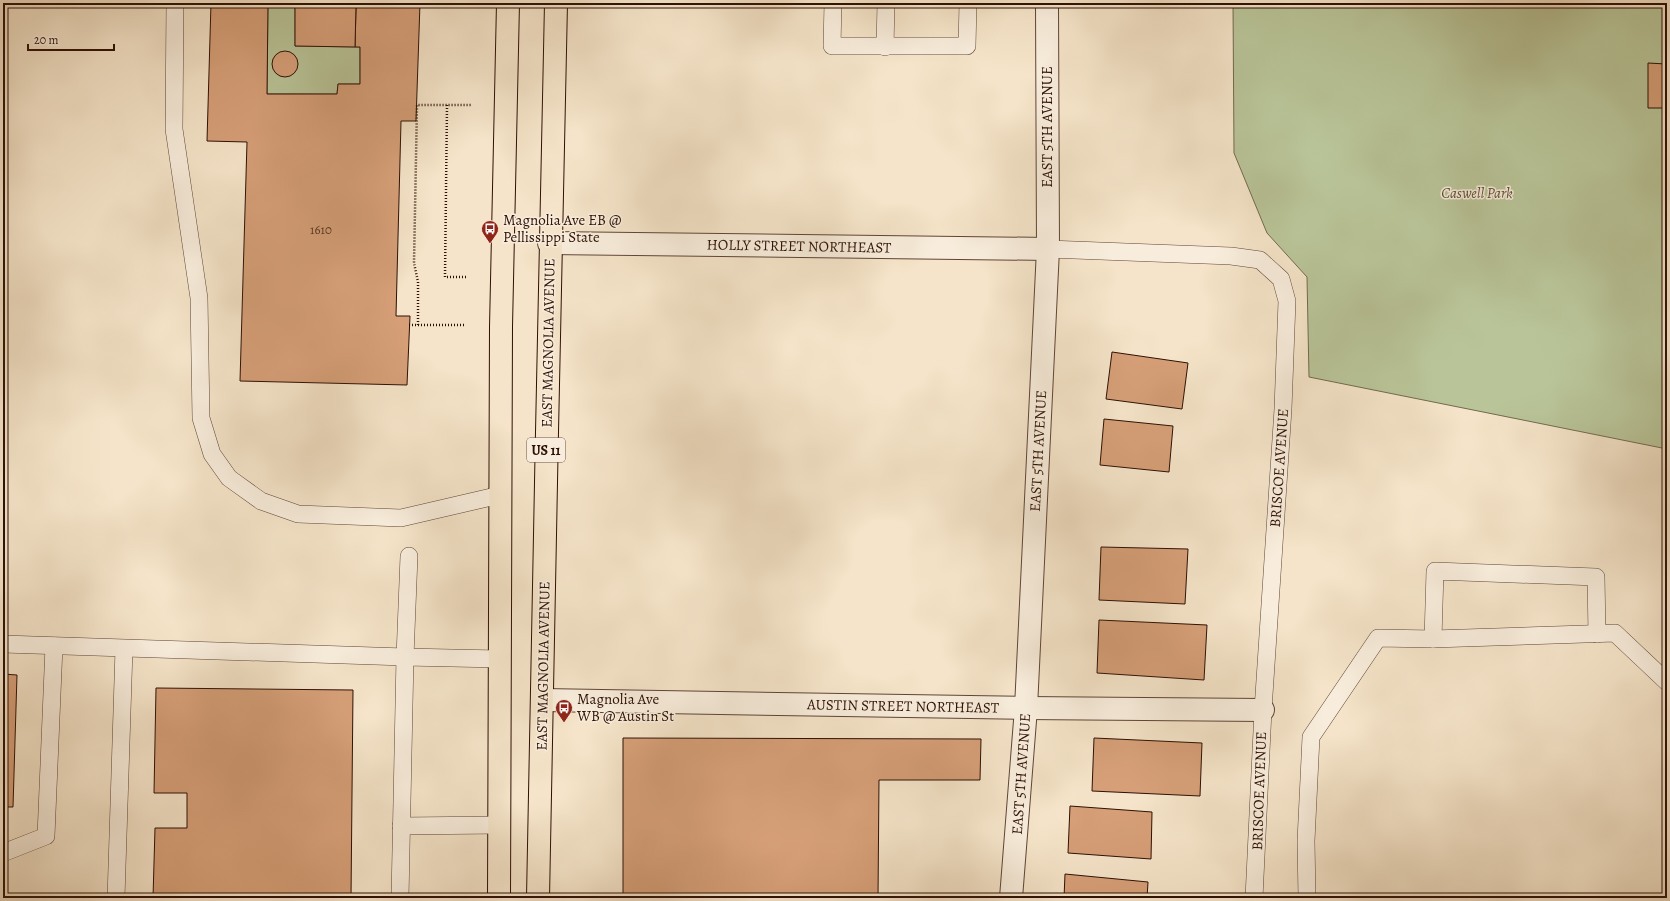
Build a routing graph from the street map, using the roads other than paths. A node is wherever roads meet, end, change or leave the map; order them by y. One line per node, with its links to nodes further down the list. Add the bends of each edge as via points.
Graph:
1 (175, 3): 11 (lane, via 174,129 199,298 202,418 212,454 229,478 261,501 298,514 401,518)
2 (508, 3): 11 (main road)
3 (556, 3): 9 (main road, EAST MAGNOLIA AVENUE / US 11)
4 (833, 3): 8 (lane, via 832,46)
5 (886, 3): 8 (lane)
6 (968, 3): 8 (lane, via 967,46)
7 (1047, 3): 10 (street, EAST 5TH AVENUE)
8 (885, 47)
9 (550, 243): 10 (street, HOLLY STREET NORTHEAST); 21 (main road, EAST MAGNOLIA AVENUE / US 11)
10 (1048, 249): 22 (street, EAST 5TH AVENUE); 23 (lane, BRISCOE AVENUE, via 1231,256 1260,260 1281,279 1287,301 1285,371)
11 (500, 495): 19 (main road)
12 (409, 556): 18 (lane)
13 (1597, 634): 14 (lane); 14 (lane, via 1596,577 1435,571); 20 (lane, via 1616,633)
14 (1433, 639): 33 (lane, via 1378,638 1310,737)
15 (3, 644): 16 (lane)
16 (54, 646): 17 (lane); 26 (lane, via 46,836)
17 (124, 649): 18 (lane); 27 (lane)
18 (405, 657): 19 (lane); 25 (lane)
19 (499, 659): 24 (main road)
20 (1667, 682)
21 (543, 700): 22 (street, AUSTIN STREET NORTHEAST); 30 (main road, EAST MAGNOLIA AVENUE / US 11)
22 (1026, 708): 23 (street, AUSTIN STREET NORTHEAST); 31 (street, EAST 5TH AVENUE)
23 (1263, 710): 32 (lane, BRISCOE AVENUE)
24 (499, 825): 25 (lane); 29 (main road)
25 (401, 826): 28 (lane)
26 (3, 853)
27 (116, 898)
28 (400, 898)
29 (499, 898)
30 (538, 898)
31 (1011, 898)
32 (1254, 898)
33 (1306, 898)

